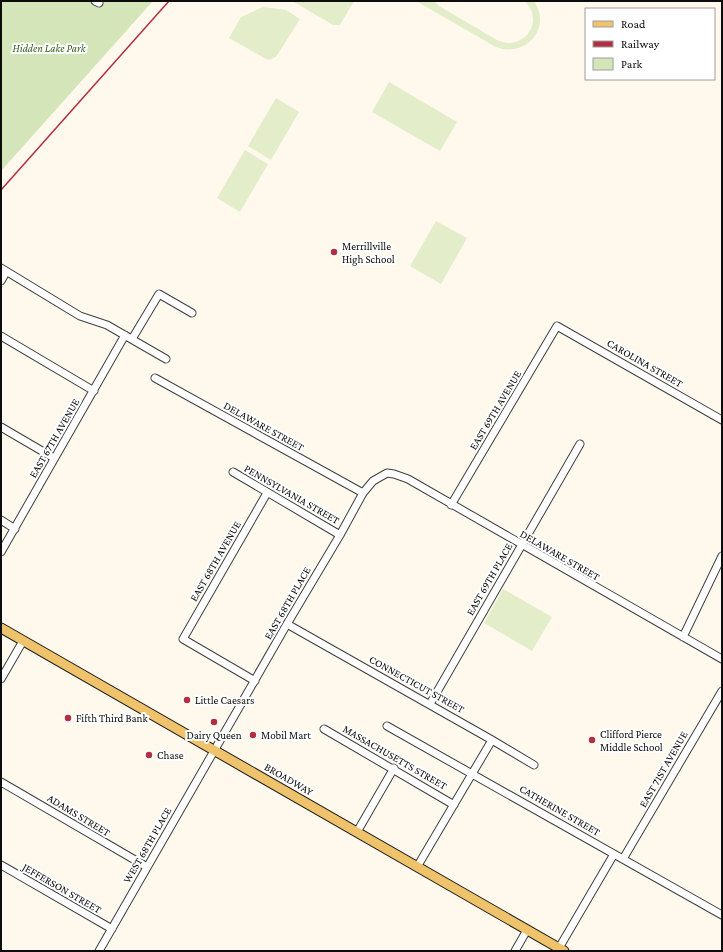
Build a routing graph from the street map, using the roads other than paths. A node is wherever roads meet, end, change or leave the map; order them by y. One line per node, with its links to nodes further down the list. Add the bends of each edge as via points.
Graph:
1 (4, 270): 2 (street); 6 (street, via 80,316)
2 (1, 281)
3 (192, 313): 6 (street, EAST 67TH AVENUE, via 159,294)
4 (557, 326): 10 (street, CAROLINA STREET); 18 (street, EAST 69TH AVENUE)
5 (1, 336): 9 (street)
6 (129, 337): 7 (street); 9 (street, EAST 67TH AVENUE)
7 (166, 359)
8 (154, 378): 17 (street, DELAWARE STREET)
9 (94, 391): 13 (street, EAST 67TH AVENUE)
10 (722, 420)
11 (1, 427): 13 (street)
12 (580, 444): 22 (street, EAST 69TH PLACE)
13 (54, 458): 20 (street, EAST 67TH AVENUE)
14 (233, 472): 16 (street, PENNSYLVANIA STREET)
15 (387, 473): 17 (street, EAST 68TH PLACE, via 373,481); 18 (street, DELAWARE STREET, via 408,480)
16 (267, 493): 21 (street, PENNSYLVANIA STREET); 31 (street, EAST 68TH AVENUE, via 183,639)
17 (364, 493): 21 (street, EAST 68TH PLACE)
18 (451, 505): 22 (street, DELAWARE STREET)
19 (1, 520): 20 (street)
20 (15, 529): 23 (street, EAST 67TH AVENUE)
21 (340, 535): 25 (street, EAST 68TH PLACE)
22 (521, 545): 27 (street, DELAWARE STREET); 33 (street, EAST 69TH PLACE)
23 (1, 552)
24 (722, 556): 27 (street)
25 (287, 624): 31 (street, EAST 68TH PLACE); 33 (street, CONNECTICUT STREET)
26 (1, 628): 28 (main road, BROADWAY)
27 (683, 637): 29 (street, DELAWARE STREET)
28 (23, 640): 30 (street); 37 (main road, BROADWAY)
29 (722, 659)
30 (1, 679)
31 (255, 681): 37 (street, EAST 68TH PLACE)
32 (722, 691): 45 (street, EAST 71ST AVENUE)
33 (430, 704): 36 (street, CONNECTICUT STREET)
34 (387, 726): 40 (street, CATHERINE STREET)
35 (324, 729): 39 (street, MASSACHUSETTS STREET)
36 (492, 740): 38 (street, CONNECTICUT STREET); 40 (street)
37 (215, 751): 43 (main road, BROADWAY); 47 (street, WEST 68TH PLACE)
38 (534, 765)
39 (394, 768): 42 (street, MASSACHUSETTS STREET); 43 (street)
40 (472, 774): 42 (street); 44 (street, CATHERINE STREET)
41 (1, 782): 47 (street, ADAMS STREET)
42 (454, 805): 48 (street)
43 (357, 832): 48 (main road, BROADWAY)
44 (614, 854): 45 (street, CATHERINE STREET); 52 (street)
45 (623, 859): 49 (street, CATHERINE STREET)
46 (1, 865): 50 (street, JEFFERSON STREET)
47 (147, 867): 50 (street, WEST 68TH PLACE)
48 (417, 867): 51 (main road, BROADWAY)
49 (722, 915)
50 (112, 929): 53 (street, WEST 68TH PLACE)
51 (527, 930): 52 (main road, BROADWAY); 54 (street)
52 (562, 949)
53 (99, 951)
54 (515, 951)

